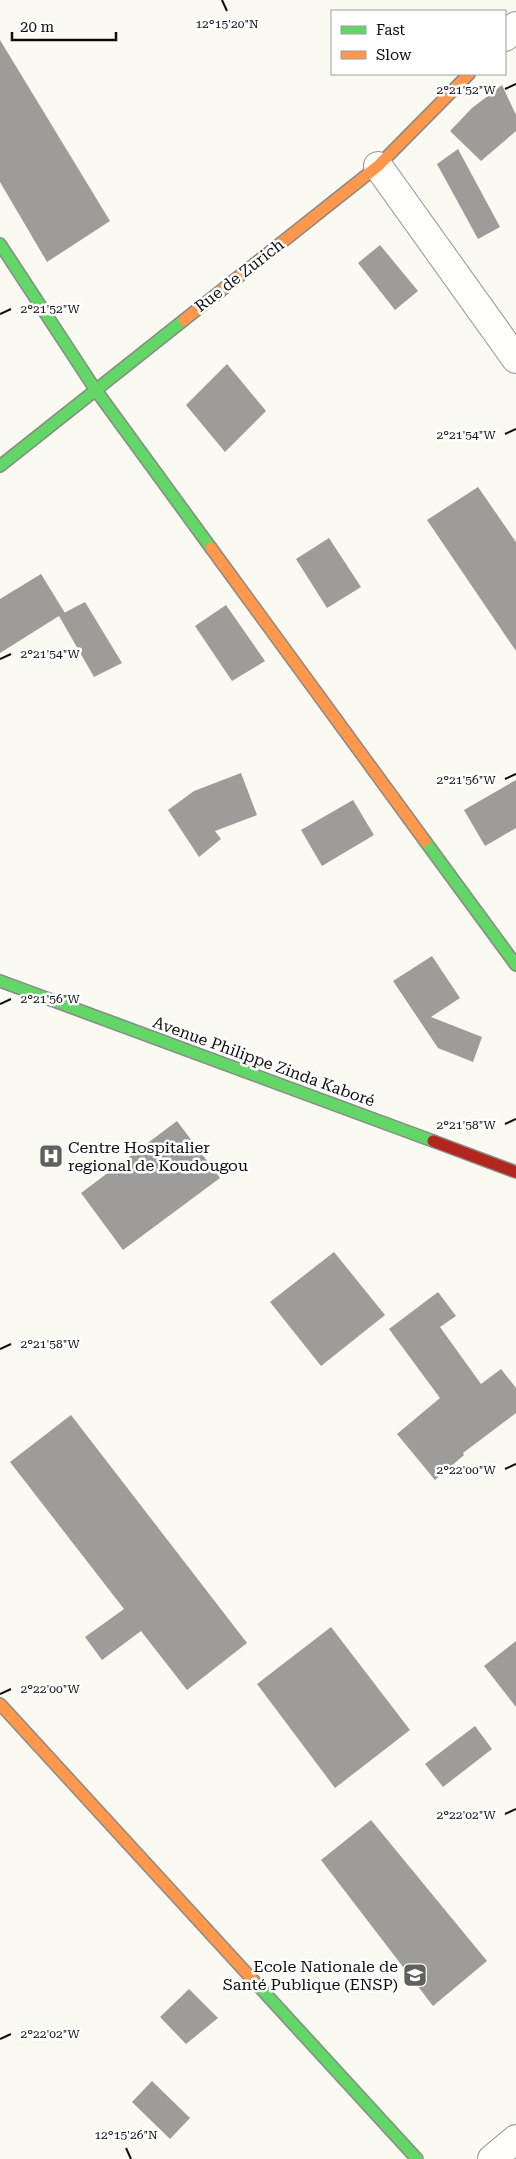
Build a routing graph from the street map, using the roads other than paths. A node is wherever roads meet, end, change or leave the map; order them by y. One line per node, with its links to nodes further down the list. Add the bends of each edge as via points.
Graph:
1 (516, 26): 2 (street)
2 (506, 36)
3 (467, 75): 4 (street, Rue de Zurich)
4 (378, 166): 6 (street); 7 (street, Rue de Zurich)
5 (0, 244): 7 (street)
6 (516, 359)
7 (95, 389): 8 (street, Rue de Zurich); 9 (street)
8 (0, 466)
9 (516, 965)
10 (0, 980): 11 (street, Avenue Philippe Zinda Kaboré)
11 (516, 1172)
12 (0, 1704): 14 (street)
13 (516, 2139): 15 (street)
14 (417, 2159)
15 (492, 2159)

